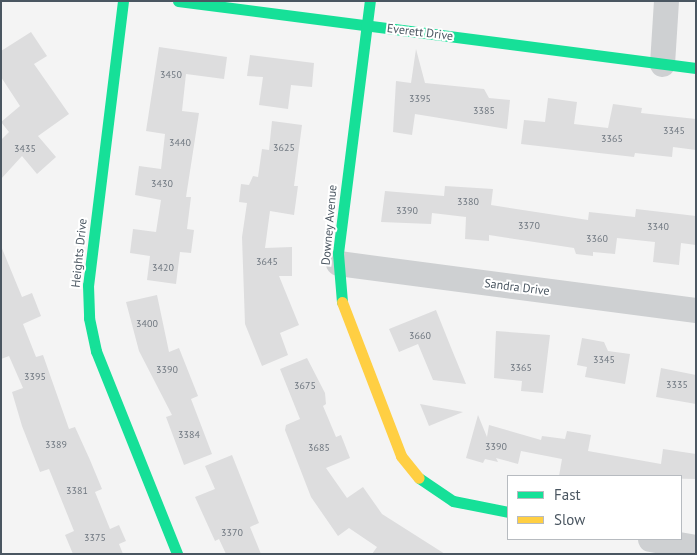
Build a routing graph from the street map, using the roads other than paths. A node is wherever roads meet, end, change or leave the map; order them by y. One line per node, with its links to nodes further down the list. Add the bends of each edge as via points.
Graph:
1 (124, 1): 13 (street, Heights Drive, via 88,285 89,318 96,351)
2 (178, 1): 5 (street, Everett Drive)
3 (370, 1): 5 (street, Downey Avenue)
4 (666, 1): 6 (street)
5 (367, 25): 6 (street, Everett Drive); 8 (street, Downey Avenue)
6 (662, 64): 7 (street, Everett Drive)
7 (696, 68)
8 (338, 263): 9 (street, Sandra Drive); 10 (street, Downey Avenue, via 349,328 401,456 431,489 453,501)
9 (696, 310)
10 (507, 512)
11 (656, 540): 12 (street)
12 (696, 547)
13 (177, 554)

